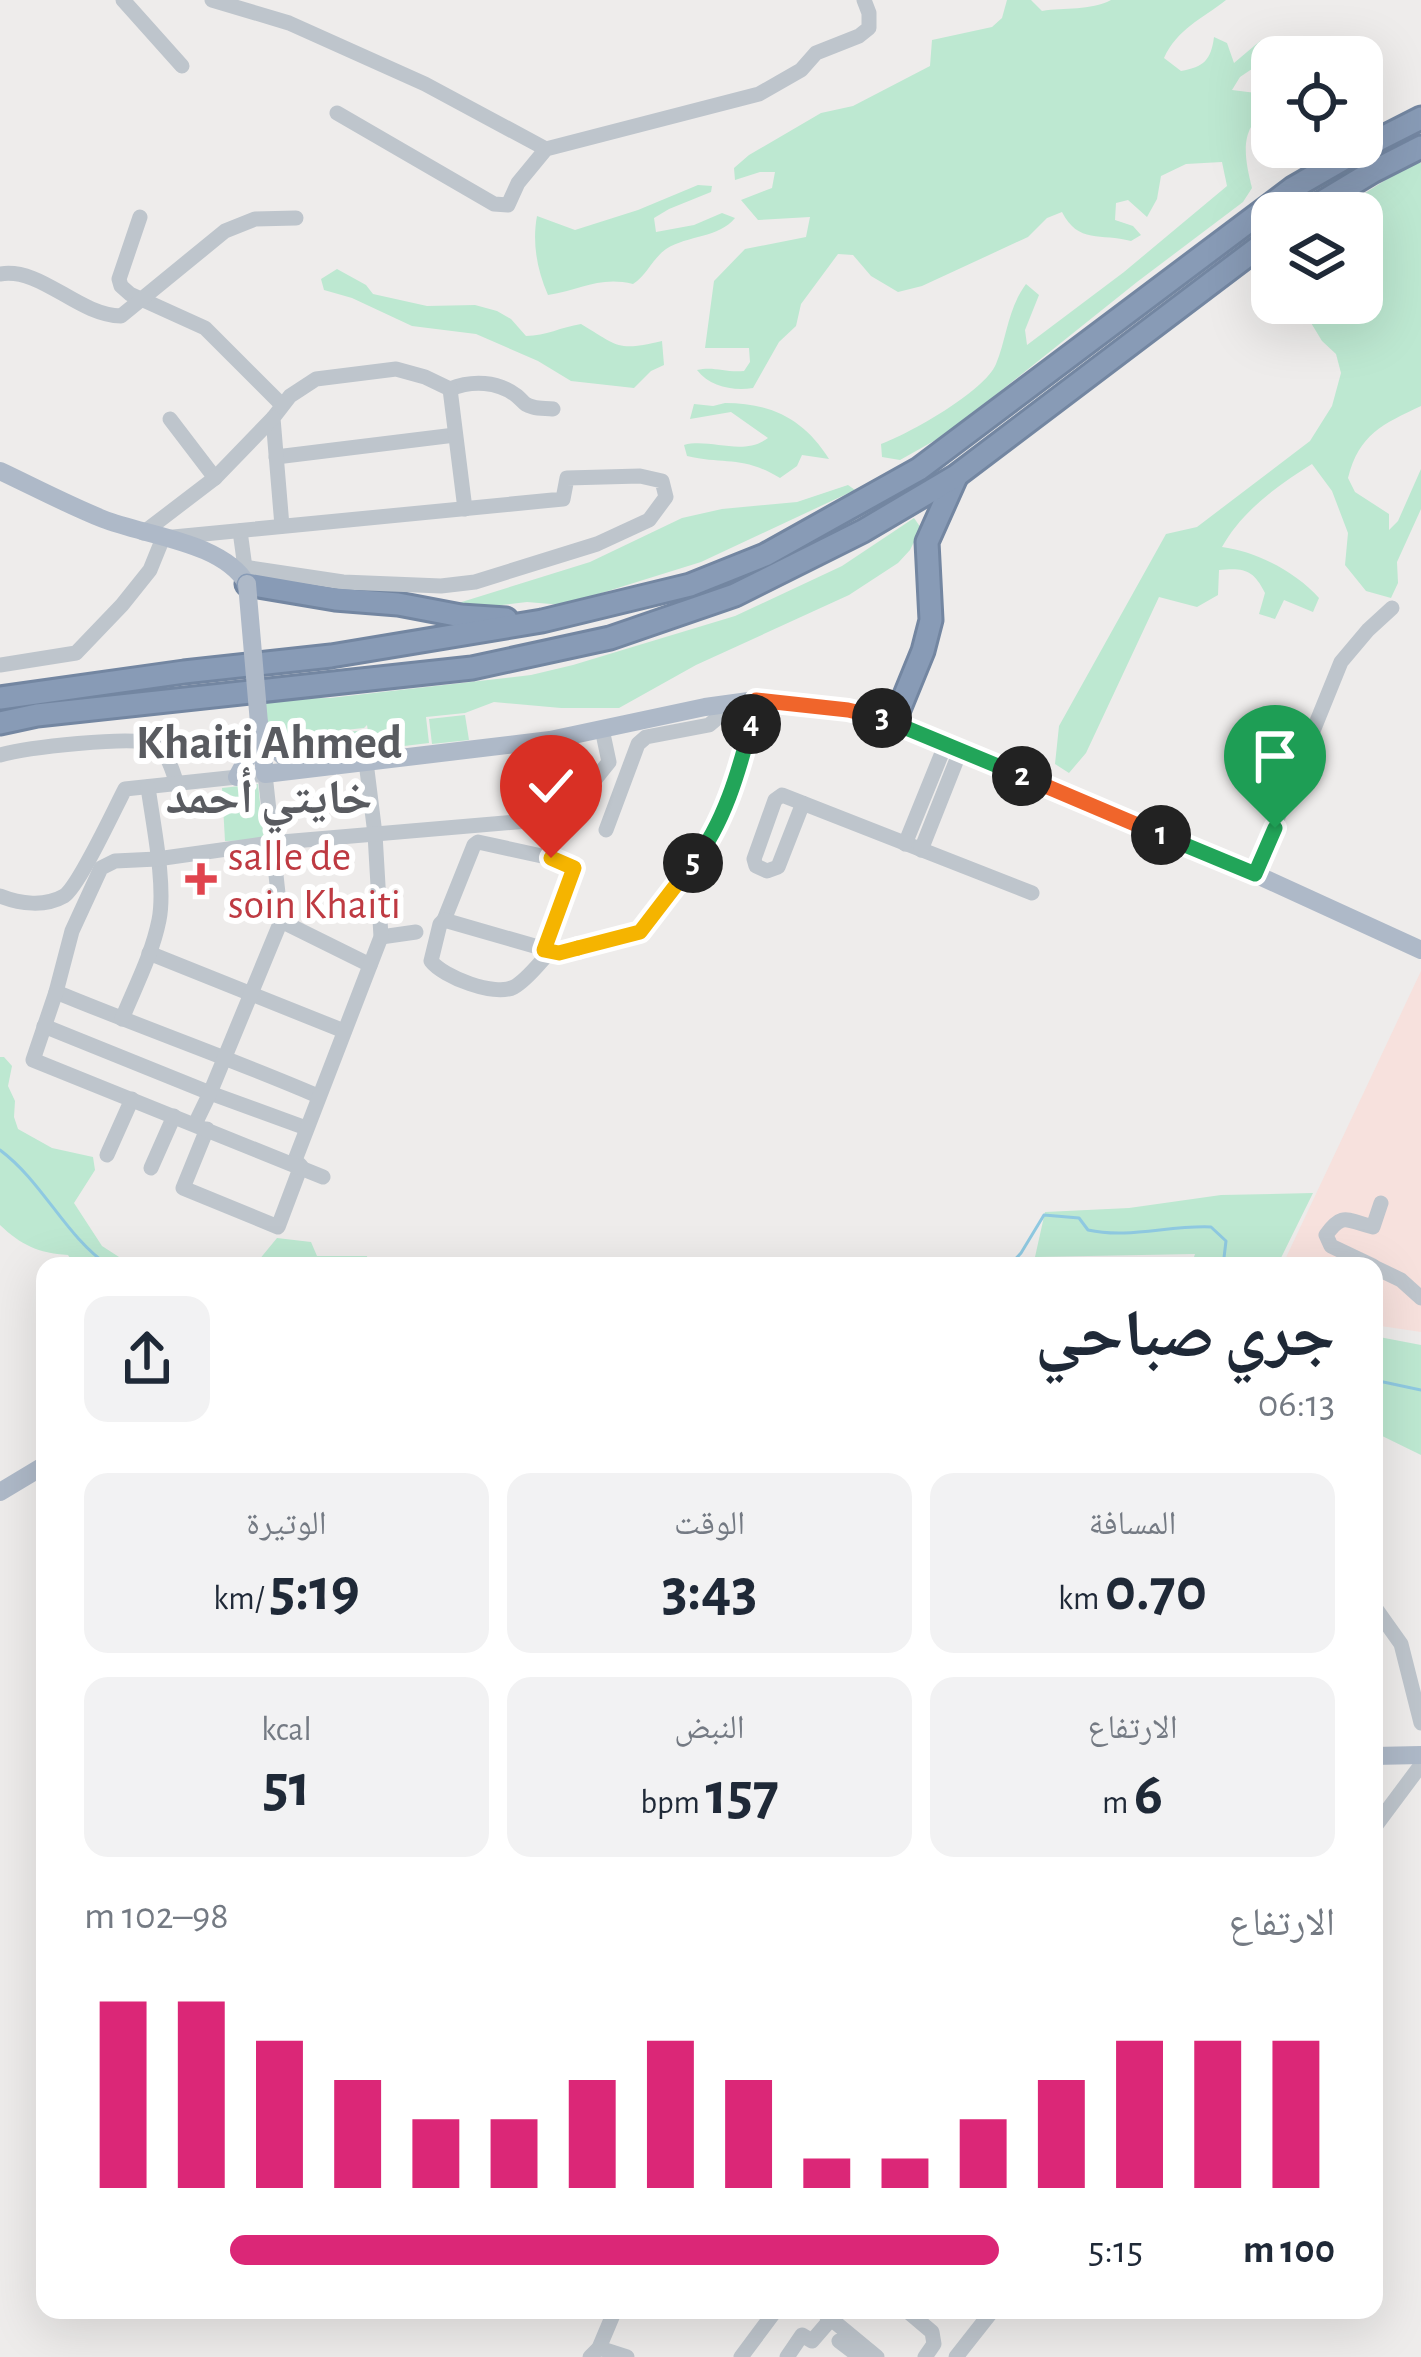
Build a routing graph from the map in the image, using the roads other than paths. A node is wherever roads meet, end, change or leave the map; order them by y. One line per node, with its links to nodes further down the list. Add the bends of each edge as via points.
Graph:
1 (123, 0): 4 (street)
2 (212, 0): 10 (street, via 289,23)
3 (864, 0): 10 (street, via 869,28 859,37 816,52 759,94)
4 (182, 66)
5 (1421, 105): 8 (highway)
6 (337, 113): 10 (street, via 501,206)
7 (1421, 118): 12 (highway)
8 (1383, 128)
9 (1421, 147): 13 (highway)
10 (546, 149)
11 (1323, 168): 12 (highway)
12 (1313, 175): 36 (highway, via 920,470 765,555 691,585)
13 (1339, 192)
14 (140, 218): 18 (street, via 118,279)
15 (296, 218): 18 (street, via 255,219 225,231)
16 (1251, 253): 26 (highway)
17 (0, 274): 18 (street, via 22,273 107,315 121,316)
18 (140, 298): 21 (street, via 205,328)
19 (450, 389): 20 (street, via 500,386 529,406); 21 (street, via 396,369 316,379); 23 (street)
20 (554, 409)
21 (277, 412): 24 (street); 27 (street)
22 (170, 419): 27 (street)
23 (455, 435): 24 (street); 28 (street)
24 (276, 457): 30 (street)
25 (0, 471): 33 (main road)
26 (956, 476): 29 (highway); 31 (highway)
27 (215, 478): 33 (street)
28 (465, 509): 30 (street); 34 (street, via 563,499 567,478 640,476 662,482 666,497 649,520 597,544 475,582)
29 (901, 509): 31 (highway, via 924,512); 42 (highway, via 735,595 610,638 472,668)
30 (282, 526): 32 (street)
31 (932, 530): 41 (highway, via 931,620)
32 (240, 531): 33 (street); 34 (street)
33 (153, 536): 34 (main road, via 206,551); 37 (street, via 150,569 76,653)
34 (241, 572): 36 (highway, via 343,601); 43 (main road, bridge)
35 (1392, 608): 59 (street, via 1341,662)
36 (542, 621): 38 (highway)
37 (0, 664)
38 (0, 698)
39 (756, 700): 40 (main road); 41 (main road); 67 (street, via 719,819 640,932)
40 (722, 704): 44 (main road); 54 (street, via 709,725 638,744)
41 (894, 722): 45 (main road)
42 (0, 723)
43 (259, 729): 48 (main road, via 283,756); 49 (main road); 50 (main road)
44 (602, 729): 47 (main road); 55 (street, via 609,761 564,818)
45 (954, 746): 57 (street); 59 (main road)
46 (0, 755): 51 (street, via 154,744)
47 (366, 762): 48 (main road); 55 (street)
48 (309, 768): 49 (main road)
49 (265, 774): 50 (street); 56 (street)
50 (237, 777): 51 (street)
51 (177, 784): 52 (street)
52 (148, 787): 58 (street); 61 (street, via 125,789 69,893 46,904)
53 (803, 803): 53 (street, via 778,796 756,866 778,867); 57 (street)
54 (606, 830)
55 (375, 834): 56 (street); 65 (street)
56 (270, 843): 58 (street); 63 (street)
57 (913, 847): 60 (street)
58 (157, 859): 68 (street, via 160,917); 70 (street, via 100,868)
59 (1255, 874): 66 (main road)
60 (1032, 893)
61 (0, 896)
62 (445, 920): 67 (street); 67 (street, via 433,967 488,988 511,989); 67 (street, via 478,842 551,858 574,868)
63 (281, 921): 69 (street); 71 (street)
64 (416, 932): 65 (street)
65 (381, 938): 69 (street)
66 (1421, 950)
67 (547, 951)
68 (149, 953): 71 (street); 72 (street)
69 (370, 964): 74 (street)
70 (56, 992): 72 (street); 73 (street)
71 (250, 992): 74 (street); 75 (street)
72 (122, 1019): 75 (street)
73 (44, 1026): 76 (street); 78 (street, via 33,1060)
74 (344, 1031): 77 (street)
75 (226, 1056): 76 (street); 77 (street)
76 (210, 1093): 80 (street); 81 (street)
77 (319, 1096): 81 (street)
78 (132, 1099): 79 (street); 82 (street)
79 (174, 1116): 80 (street); 84 (street)
80 (201, 1127): 83 (street); 83 (street, via 183,1188 278,1228)
81 (306, 1128): 83 (street, via 295,1160)
82 (107, 1155)
83 (301, 1166): 85 (street)
84 (151, 1168)
85 (323, 1177)
86 (1381, 1203): 87 (street, via 1372,1227 1343,1218 1326,1235)
87 (1354, 1257)
88 (1383, 1271): 89 (street)
89 (1421, 1298)
90 (36, 1470): 91 (main road)
91 (0, 1492)
92 (1383, 1619): 93 (street, via 1401,1644)
93 (1421, 1724)
94 (1421, 1755): 95 (main road)
95 (1383, 1756)
96 (1421, 1765): 97 (street)
97 (1383, 1816)
98 (611, 2319): 105 (street)
99 (769, 2319): 107 (street)
100 (825, 2319): 108 (street, via 812,2341 802,2335)
101 (834, 2319): 110 (street)
102 (917, 2319): 111 (street, via 932,2332)
103 (986, 2319): 112 (street)
104 (839, 2341): 109 (street)
105 (595, 2352): 106 (street)
106 (628, 2357)
107 (741, 2357)
108 (787, 2357)
109 (860, 2357)
110 (878, 2357)
111 (925, 2357)
112 (956, 2357)

